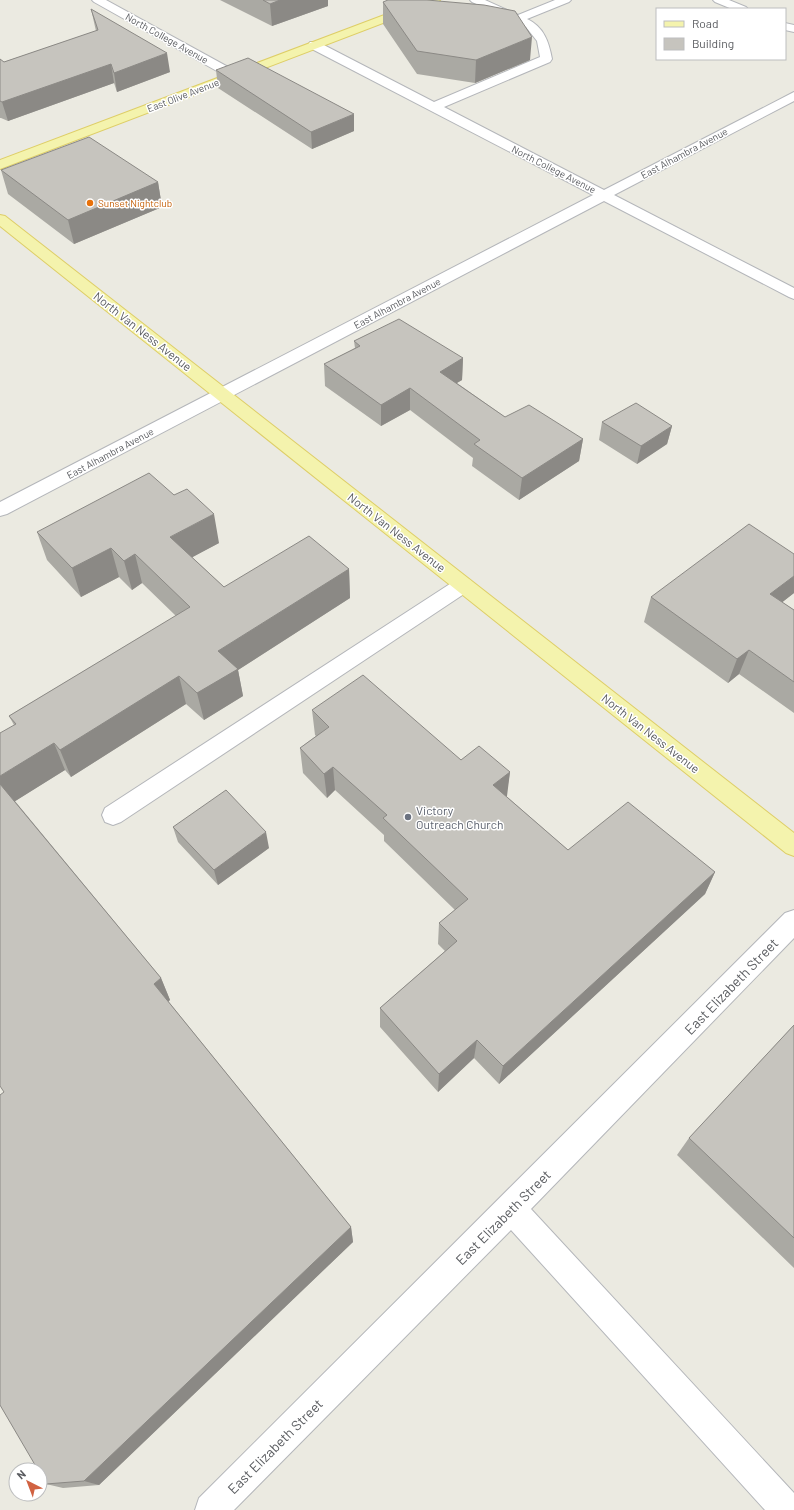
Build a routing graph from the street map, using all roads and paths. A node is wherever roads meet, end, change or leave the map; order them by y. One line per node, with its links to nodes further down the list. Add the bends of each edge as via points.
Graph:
1 (98, 0): 9 (street, North College Avenue)
2 (434, 0): 8 (main road, East Olive Avenue)
3 (476, 0): 7 (street)
4 (566, 0): 7 (street)
5 (719, 0): 6 (street)
6 (739, 8)
7 (518, 19): 11 (street, via 530,24 543,41 546,59)
8 (314, 45): 9 (main road, East Olive Avenue); 11 (street, North College Avenue)
9 (235, 76): 12 (main road, East Olive Avenue)
10 (794, 96): 13 (street, East Alhambra Avenue)
11 (433, 107): 13 (street, North College Avenue)
12 (0, 165)
13 (604, 195): 15 (street, North College Avenue); 16 (street, East Alhambra Avenue)
14 (0, 219): 16 (main road, North Van Ness Avenue)
15 (794, 294)
16 (222, 394): 17 (street, East Alhambra Avenue); 18 (main road, North Van Ness Avenue)
17 (0, 510)
18 (463, 585): 19 (street); 20 (main road, North Van Ness Avenue)
19 (113, 815)
20 (794, 846)
21 (794, 921): 22 (street, East Elizabeth Street)
22 (511, 1209): 23 (street, East Elizabeth Street); 24 (street)
23 (211, 1510)
24 (787, 1510)

